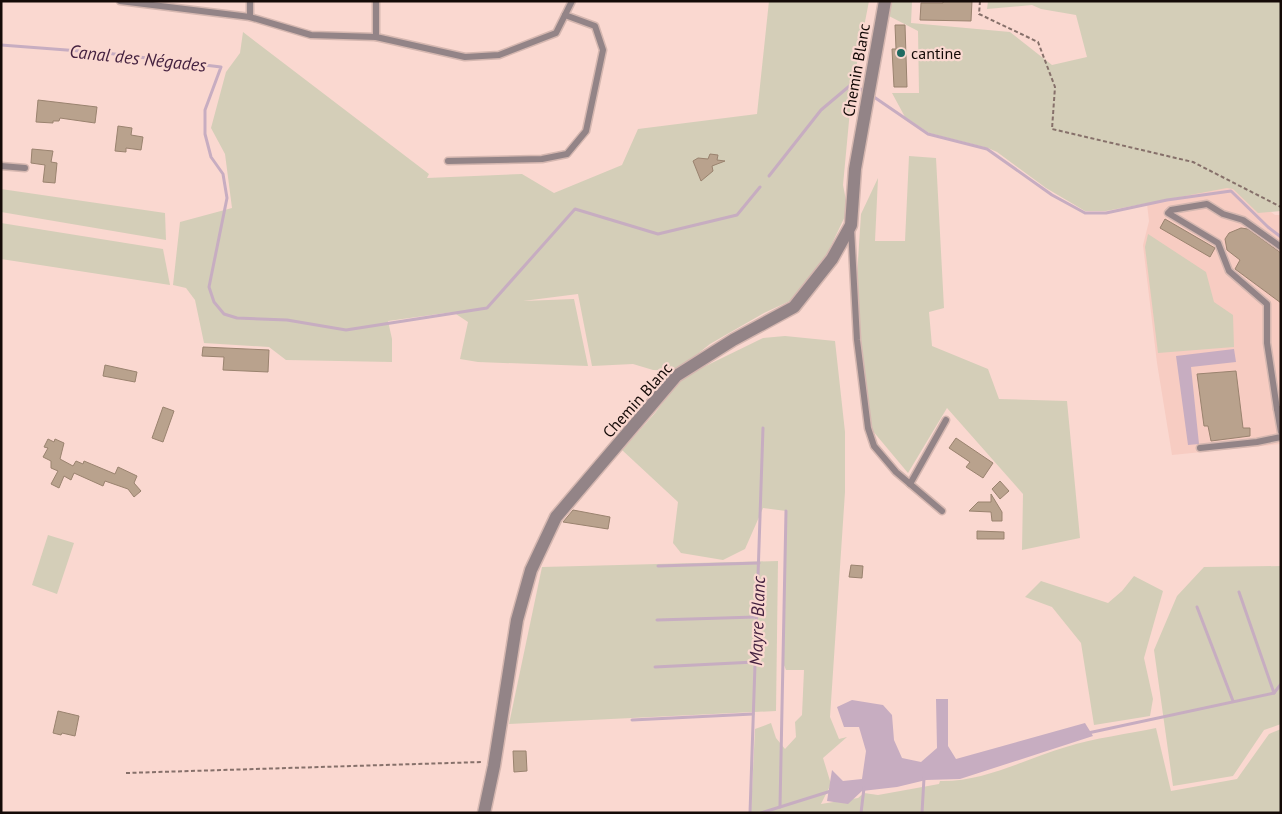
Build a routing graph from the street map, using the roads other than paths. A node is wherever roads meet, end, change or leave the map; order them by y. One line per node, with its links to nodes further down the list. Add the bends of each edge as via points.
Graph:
1 (120, 1): 7 (lane)
2 (250, 1): 7 (lane)
3 (376, 1): 8 (lane)
4 (572, 1): 6 (lane)
5 (885, 1): 12 (street, Chemin Blanc, via 855,169)
6 (565, 15): 8 (lane, via 556,33 499,55 465,57); 9 (lane, via 595,26 603,50 586,131 567,154 542,159)
7 (250, 16): 8 (lane, via 311,35)
8 (376, 37)
9 (448, 161)
10 (1, 166): 11 (lane)
11 (26, 168)
12 (851, 225): 19 (lane, via 857,340 868,428 874,446); 21 (street, Chemin Blanc, via 832,259 794,307 676,376 556,516 531,570 517,620)
13 (1281, 247): 14 (lane, via 1243,220 1223,214 1207,204 1168,213 1218,243 1229,272 1267,304 1267,343)
14 (1279, 409): 16 (lane)
15 (946, 420): 19 (lane)
16 (1281, 432)
17 (1281, 437): 18 (lane)
18 (1200, 448)
19 (910, 484): 20 (lane)
20 (942, 511)
21 (484, 813)

